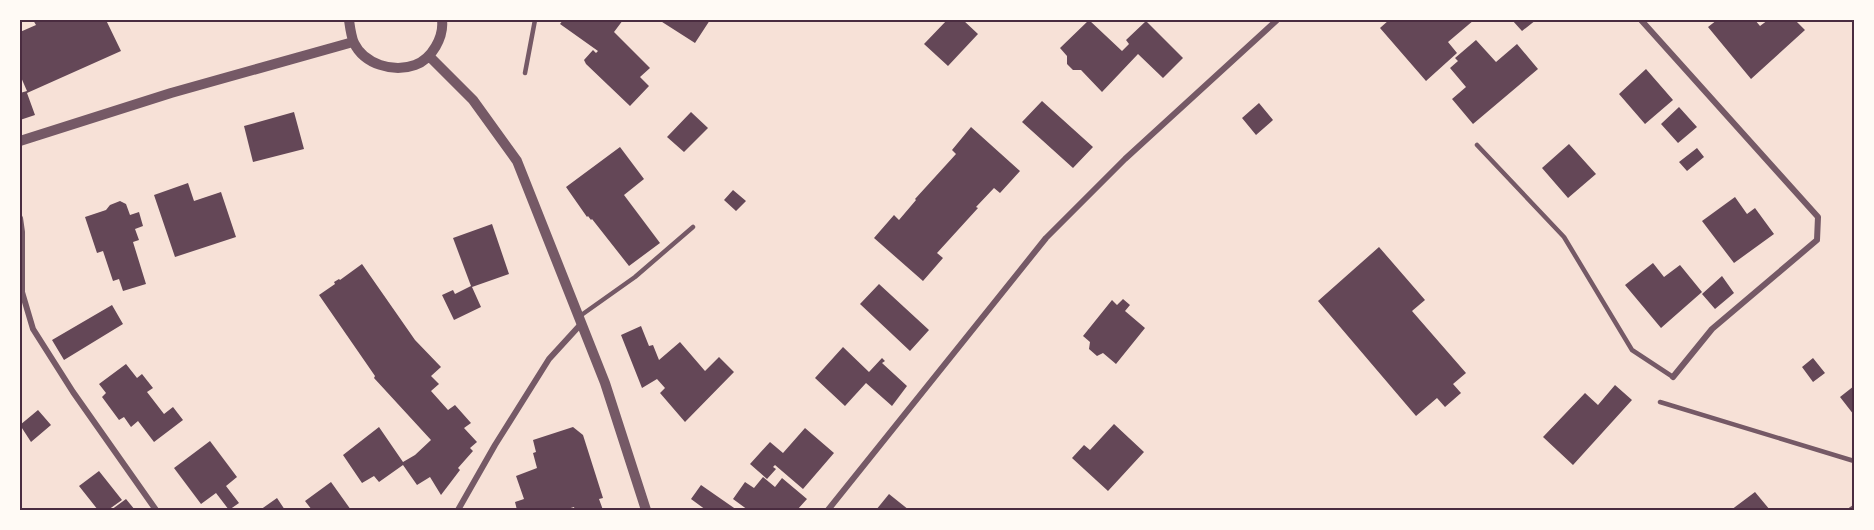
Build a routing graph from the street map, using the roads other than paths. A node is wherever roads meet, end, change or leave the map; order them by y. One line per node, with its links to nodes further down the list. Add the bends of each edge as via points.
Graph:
1 (349, 20): 6 (street)
2 (442, 20): 7 (street, via 438,43)
3 (535, 20): 8 (lane)
4 (1276, 20): 20 (street, via 1046,238)
5 (1641, 20): 14 (street, via 1818,217 1817,240 1712,329)
6 (353, 42): 7 (street, via 364,57 388,69 415,65); 9 (street)
7 (429, 56): 13 (street, via 473,100 517,161)
8 (525, 73)
9 (20, 141)
10 (1478, 145): 14 (lane, via 1564,237 1632,350)
11 (20, 218): 17 (street, via 22,292 33,329)
12 (693, 227): 13 (lane)
13 (580, 320): 18 (street, via 549,359); 19 (street, via 605,383)
14 (1673, 377)
15 (1660, 402): 16 (lane)
16 (1854, 461)
17 (156, 510)
18 (458, 510)
19 (645, 510)
20 (828, 510)

